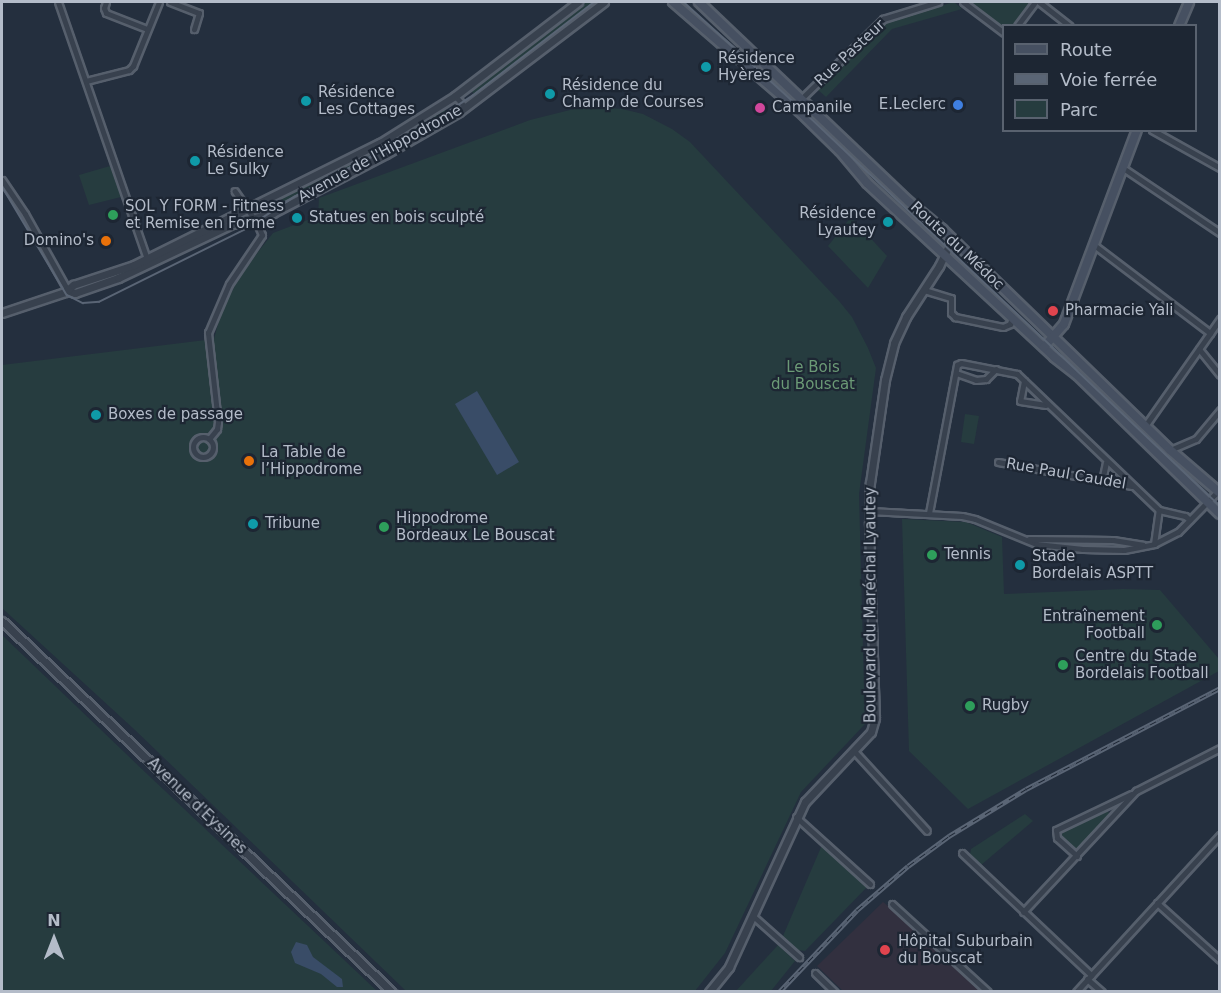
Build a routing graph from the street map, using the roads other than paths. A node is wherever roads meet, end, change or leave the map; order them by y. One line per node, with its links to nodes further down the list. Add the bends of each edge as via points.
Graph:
1 (58, 2): 19 (street)
2 (106, 2): 16 (street, via 106,13)
3 (159, 2): 16 (street)
4 (170, 2): 17 (street, via 199,13)
5 (578, 2): 20 (street, Avenue de l'Hippodrome)
6 (604, 2): 22 (street, Avenue de l'Hippodrome)
7 (673, 2): 34 (main road, Route du Médoc, via 716,42 753,68)
8 (699, 2): 21 (main road, Route du Médoc)
9 (938, 2): 21 (street, Rue Pasteur, via 883,19)
10 (963, 2): 18 (street)
11 (1037, 2): 13 (street); 14 (street)
12 (1189, 2): 15 (main road)
13 (1019, 24)
14 (1067, 24)
15 (1180, 24)
16 (147, 29): 19 (street, via 129,70)
17 (194, 29)
18 (1002, 31)
19 (86, 81): 35 (street)
20 (455, 96): 22 (street); 29 (street, Avenue de l'Hippodrome, via 380,143)
21 (801, 99): 32 (main road, Route du Médoc)
22 (465, 107): 30 (street, Avenue de l'Hippodrome, via 376,159 273,213)
23 (1136, 132): 25 (main road)
24 (1156, 132): 26 (street)
25 (1123, 168): 31 (street); 33 (main road)
26 (1220, 168)
27 (2, 180): 39 (street)
28 (235, 191): 29 (street)
29 (248, 209): 30 (street); 35 (street, Avenue de l'Hippodrome)
30 (254, 218): 36 (street, Avenue de l'Hippodrome, via 225,227); 54 (street, via 261,237 220,301 208,333 218,422)
31 (1219, 231)
32 (952, 239): 34 (street, Boulevard du Maréchal Lyautey); 44 (main road, Route du Médoc)
33 (1094, 245): 43 (street); 44 (main road, via 1064,324)
34 (945, 256): 38 (street, Boulevard du Maréchal Lyautey); 41 (main road, Route du Médoc)
35 (147, 259): 36 (street); 37 (street); 39 (street, Avenue de l'Hippodrome, via 73,285)
36 (157, 261): 37 (street, Avenue de l'Hippodrome)
37 (127, 274): 39 (street, Avenue de l'Hippodrome, via 75,293)
38 (924, 290): 41 (street, via 951,298 954,318 1003,327 1010,324); 63 (street, Boulevard du Maréchal Lyautey, via 906,317 889,355 870,483)
39 (68, 291): 40 (street, Avenue de l'Hippodrome)
40 (2, 313)
41 (1012, 316): 45 (main road, Route du Médoc)
42 (1220, 319): 43 (street)
43 (1210, 333): 46 (street)
44 (1054, 336): 45 (main road); 53 (main road, Route du Médoc)
45 (1044, 347): 61 (main road, Route du Médoc)
46 (1199, 350): 49 (street); 53 (street)
47 (996, 369): 48 (street, via 986,379 976,380); 48 (street, via 959,363); 50 (street, via 1017,374)
48 (956, 373): 64 (street)
49 (1220, 375)
50 (1024, 381): 51 (street); 51 (street, via 1020,401)
51 (1047, 405): 57 (street)
52 (1220, 410): 55 (street, via 1196,439)
53 (1145, 426): 55 (main road, Route du Médoc)
54 (209, 439)
55 (1170, 450): 60 (main road, Route du Médoc)
56 (998, 462): 58 (street, Rue Paul Caudel)
57 (1106, 462): 58 (street); 59 (street)
58 (1102, 481): 59 (street, Rue Paul Caudel)
59 (1134, 486): 62 (street)
60 (1219, 492): 61 (street)
61 (1207, 502): 65 (main road, Route du Médoc); 66 (street)
62 (1159, 510): 66 (street); 70 (street)
63 (870, 512): 64 (street); 76 (street, Boulevard du Maréchal Lyautey, via 875,718 872,732)
64 (930, 513): 67 (street, via 975,519)
65 (1219, 513)
66 (1190, 520): 70 (street, via 1178,532)
67 (1020, 538): 68 (street); 72 (street)
68 (1070, 540): 69 (street); 72 (street)
69 (1123, 541): 71 (street); 73 (street)
70 (1154, 544): 71 (street)
71 (1144, 545): 73 (street)
72 (1070, 548): 73 (street)
73 (1124, 550)
74 (2, 621): 92 (street, Avenue d'Eysines)
75 (1220, 748): 77 (street)
76 (854, 751): 78 (street, Boulevard du Maréchal Lyautey, via 805,802); 79 (street)
77 (1136, 791): 82 (street); 82 (street, via 1056,830 1057,838)
78 (796, 817): 83 (street); 87 (street, Boulevard du Maréchal Lyautey)
79 (927, 831)
80 (1220, 835): 84 (street)
81 (962, 853): 86 (street)
82 (1077, 856): 86 (street)
83 (870, 884)
84 (1157, 903): 89 (street); 91 (street)
85 (892, 904): 95 (street)
86 (1023, 912): 91 (street)
87 (753, 916): 88 (street); 93 (street, Boulevard du Maréchal Lyautey, via 729,968)
88 (799, 957)
89 (1220, 960)
90 (815, 974): 94 (street)
91 (1089, 977): 96 (street); 97 (street)
92 (392, 992)
93 (709, 992)
94 (835, 992)
95 (988, 992)
96 (1076, 992)
97 (1102, 992)

